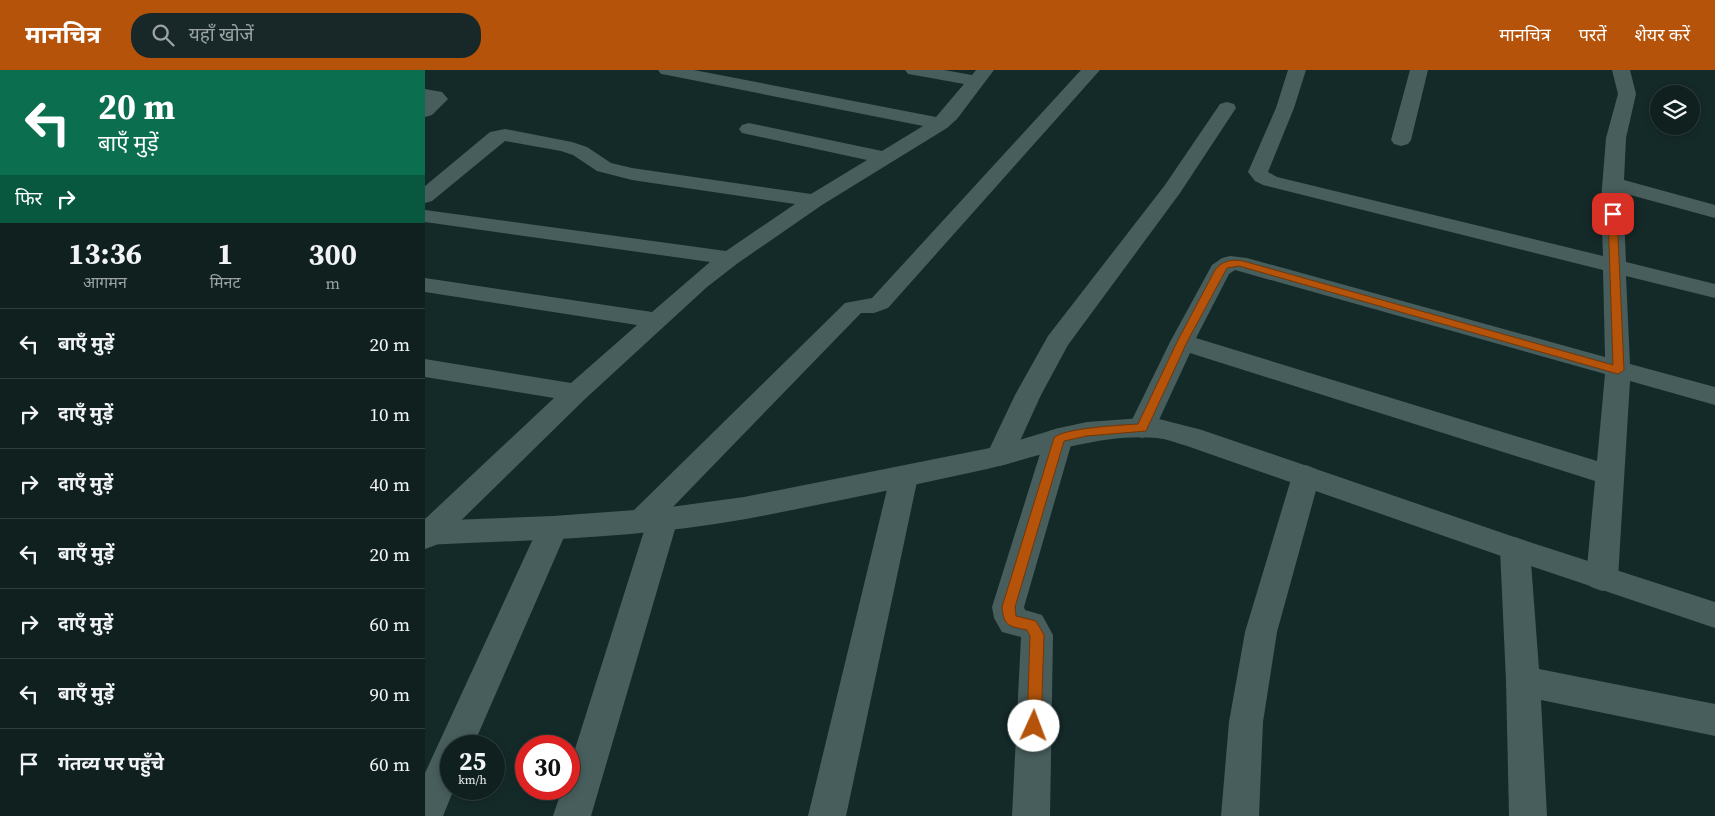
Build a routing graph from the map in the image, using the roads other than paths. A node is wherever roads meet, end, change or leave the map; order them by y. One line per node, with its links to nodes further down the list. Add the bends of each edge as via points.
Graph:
1 (667, 70): 11 (street)
2 (914, 70): 7 (street)
3 (1091, 70): 38 (street, via 881,303 875,306 860,304 853,308)
4 (1297, 70): 23 (street, via 1258,172 1261,177)
5 (1419, 70): 13 (street)
6 (1621, 70): 17 (street, via 1627,94 1616,138)
7 (980, 76): 11 (street)
8 (425, 95): 10 (street, via 439,99)
9 (1227, 108): 34 (street, via 1173,189 1057,342)
10 (425, 111)
11 (940, 124): 14 (street)
12 (749, 129): 14 (street)
13 (1401, 140)
14 (887, 158): 19 (street)
15 (425, 174): 16 (street)
16 (449, 175): 18 (street); 19 (street, via 497,136 505,135 565,146 580,151 604,167 632,174)
17 (1613, 184): 20 (street); 23 (street)
18 (425, 196)
19 (815, 201): 22 (street)
20 (1715, 212)
21 (425, 216): 22 (street)
22 (730, 258): 26 (street)
23 (1614, 267): 25 (street); 29 (street)
24 (425, 285): 26 (street)
25 (1715, 291)
26 (656, 320): 30 (street)
27 (1182, 342): 29 (street, via 1220,270 1230,263 1239,263); 32 (street); 35 (street)
28 (425, 368): 30 (street)
29 (1618, 370): 31 (street); 35 (street)
30 (576, 393): 40 (street)
31 (1715, 396)
32 (1142, 428): 33 (street, via 1087,432); 36 (street, via 1193,436)
33 (1059, 438): 34 (street); 52 (street, via 1008,607 1009,618 1013,622 1031,625 1037,635)
34 (999, 456): 37 (street)
35 (1610, 475): 42 (street)
36 (1306, 476): 41 (street); 53 (street, via 1261,632 1246,722)
37 (904, 477): 38 (street, via 744,508); 51 (street)
38 (652, 520): 39 (street); 50 (street)
39 (553, 528): 40 (street); 46 (street)
40 (426, 534)
41 (1515, 549): 42 (street); 44 (street)
42 (1602, 578): 43 (street)
43 (1715, 615)
44 (1523, 681): 45 (street); 49 (street)
45 (1715, 720)
46 (460, 735)
47 (440, 780): 48 (street)
48 (425, 814)
49 (1531, 815)
50 (572, 816)
51 (827, 816)
52 (1031, 816)
53 (1240, 816)

